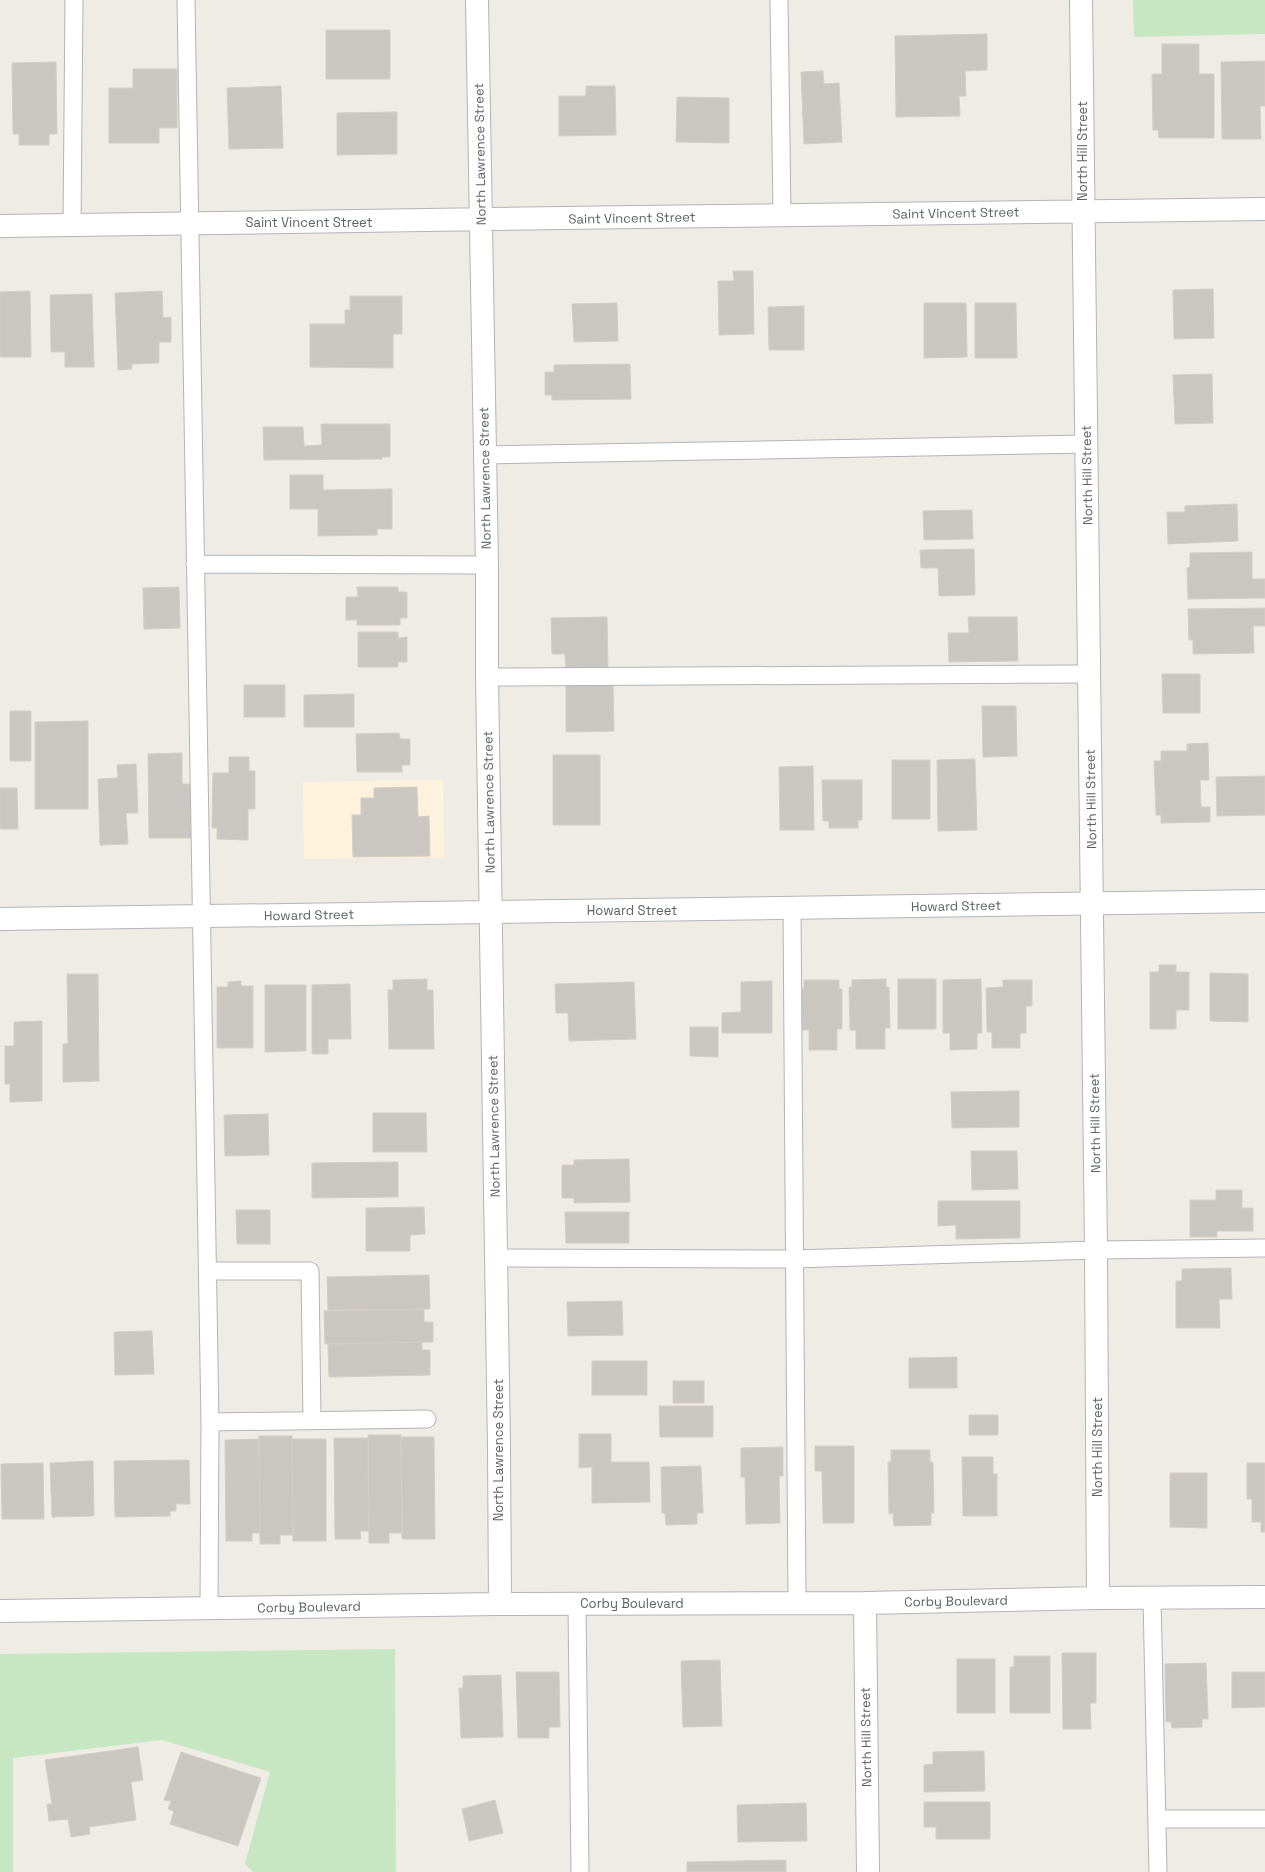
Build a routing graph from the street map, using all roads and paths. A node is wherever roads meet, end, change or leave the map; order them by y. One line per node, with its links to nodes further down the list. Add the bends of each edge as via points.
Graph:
1 (74, 0): 11 (lane)
2 (186, 0): 10 (lane)
3 (477, 0): 9 (street, North Lawrence Street)
4 (779, 0): 8 (lane)
5 (1081, 0): 7 (street, North Hill Street)
6 (1265, 209): 7 (street, Saint Vincent Street)
7 (1083, 211): 8 (street, Saint Vincent Street); 13 (street, North Hill Street)
8 (782, 214): 9 (street, Saint Vincent Street)
9 (481, 220): 10 (street, Saint Vincent Street); 14 (street, North Lawrence Street)
10 (190, 223): 11 (street, Saint Vincent Street); 15 (lane)
11 (72, 225): 12 (street, Saint Vincent Street)
12 (0, 226)
13 (1087, 444): 14 (lane); 17 (street, North Hill Street)
14 (484, 454): 16 (street, North Lawrence Street)
15 (196, 564): 16 (lane); 23 (lane)
16 (487, 565): 18 (street, North Lawrence Street)
17 (1089, 674): 18 (lane); 20 (street, North Hill Street)
18 (487, 677): 22 (street, North Lawrence Street)
19 (1265, 901): 20 (street, Howard Street)
20 (1093, 903): 21 (street, Howard Street); 26 (street, North Hill Street)
21 (792, 908): 22 (street, Howard Street); 28 (lane)
22 (491, 911): 23 (street, Howard Street); 27 (street, North Lawrence Street)
23 (202, 918): 24 (street, Howard Street); 29 (lane)
24 (0, 919)
25 (1265, 1248): 26 (lane)
26 (1096, 1250): 28 (lane); 34 (street, North Hill Street)
27 (496, 1258): 28 (lane); 38 (street, North Lawrence Street)
28 (794, 1259): 36 (lane)
29 (208, 1271): 31 (lane, via 310,1271); 32 (lane)
30 (427, 1419): 31 (lane)
31 (312, 1420): 32 (lane)
32 (210, 1422): 40 (lane)
33 (1265, 1597): 35 (street, Corby Boulevard)
34 (1098, 1598): 35 (street, Corby Boulevard); 37 (street, Corby Boulevard)
35 (1152, 1598): 42 (lane)
36 (797, 1603): 37 (street, Corby Boulevard); 39 (street, Corby Boulevard)
37 (865, 1603): 45 (street, North Hill Street)
38 (500, 1604): 39 (street, Corby Boulevard); 40 (street, Corby Boulevard)
39 (577, 1604): 44 (lane)
40 (209, 1609): 41 (street, Corby Boulevard)
41 (0, 1611)
42 (1157, 1819): 43 (lane); 46 (lane)
43 (1265, 1819)
44 (580, 1872)
45 (868, 1872)
46 (1158, 1872)

